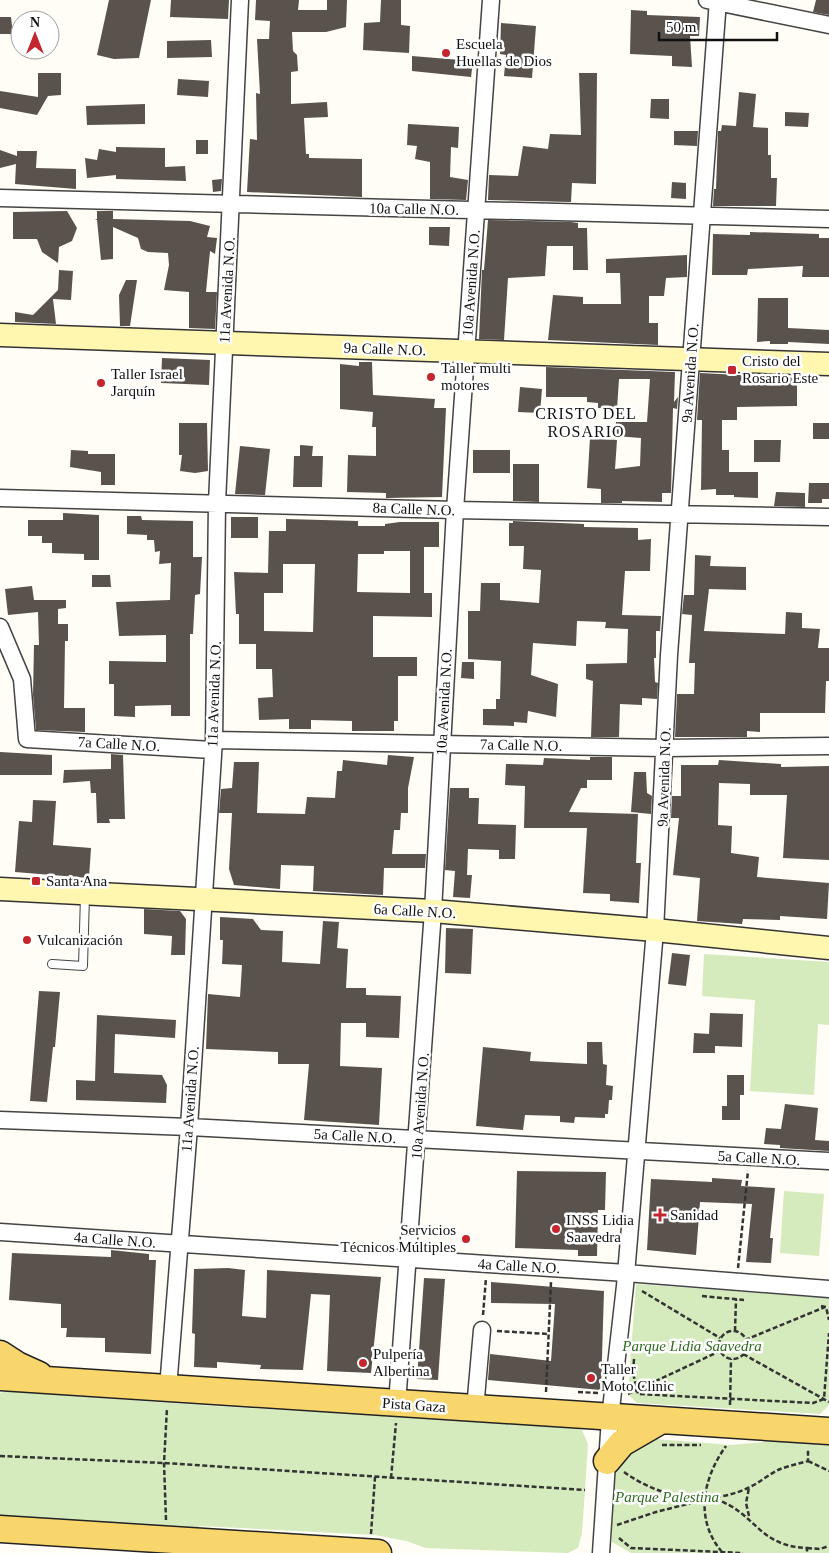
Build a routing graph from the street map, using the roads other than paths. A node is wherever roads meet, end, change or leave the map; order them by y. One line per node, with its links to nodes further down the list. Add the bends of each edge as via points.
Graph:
1 (240, 0): 6 (street, 11a Avenida N.O.)
2 (491, 0): 7 (street, 10a Avenida N.O.)
3 (714, 0): 4 (street); 8 (street, 9a Avenida N.O.)
4 (829, 26)
5 (0, 198): 6 (street, 10a Calle N.O.)
6 (231, 204): 7 (street, 10a Calle N.O.); 11 (street, 11a Avenida N.O.)
7 (476, 210): 8 (street, 10a Calle N.O.); 12 (street, 10a Avenida N.O.)
8 (702, 216): 9 (street, 10a Calle N.O.); 13 (street, 9a Avenida N.O.)
9 (829, 219)
10 (0, 335): 11 (street, 9a Calle N.O.)
11 (224, 343): 12 (street, 9a Calle N.O.); 16 (street, 11a Avenida N.O.)
12 (466, 352): 13 (street, 9a Calle N.O.); 17 (street, 10a Avenida N.O.)
13 (691, 360): 14 (street, 9a Calle N.O.); 18 (street, 9a Avenida N.O.)
14 (829, 364)
15 (0, 498): 16 (street, 8a Calle N.O.)
16 (217, 503): 17 (street, 8a Calle N.O.); 22 (street, 11a Avenida N.O.)
17 (455, 510): 18 (street, 8a Calle N.O.); 21 (street, 10a Avenida N.O.)
18 (681, 514): 19 (street, 8a Calle N.O.); 24 (street, 9a Avenida N.O.)
19 (829, 517)
20 (0, 627): 22 (street, 7a Calle N.O., via 22,679 26,739)
21 (442, 744): 22 (street, 7a Calle N.O.); 24 (street, 7a Calle N.O.); 28 (street, 10a Avenida N.O.)
22 (213, 745): 27 (street, 11a Avenida N.O.)
23 (829, 746): 24 (street, 7a Calle N.O.)
24 (665, 748): 29 (street, 9a Avenida N.O.)
25 (0, 889): 26 (street, 6a Calle N.O.)
26 (85, 895): 27 (street, 6a Calle N.O.); 31 (lane, via 83,966)
27 (204, 900): 28 (street, 6a Calle N.O.); 33 (street, 11a Avenida N.O.)
28 (434, 911): 29 (street, 6a Calle N.O.); 34 (street, 10a Avenida N.O.)
29 (655, 930): 30 (street, 6a Calle N.O.); 35 (street, 9a Avenida N.O.)
30 (829, 948)
31 (52, 964)
32 (0, 1120): 33 (street, 5a Calle N.O.)
33 (188, 1127): 34 (street, 5a Calle N.O.); 38 (street, 11a Avenida N.O.)
34 (417, 1140): 35 (street, 5a Calle N.O.); 39 (street, 10a Avenida N.O.)
35 (636, 1151): 36 (street, 5a Calle N.O.); 40 (street, 9a Avenida N.O., via 626,1215)
36 (829, 1161)
37 (0, 1232): 38 (street, 4a Calle N.O.)
38 (179, 1244): 39 (street, 4a Calle N.O.); 46 (street, 11a Avenida N.O.)
39 (408, 1260): 40 (street, 4a Calle N.O.); 47 (street, 10a Avenida N.O.)
40 (626, 1273): 41 (street, 4a Calle N.O., via 737,1286); 48 (street, 9a Avenida N.O.)
41 (829, 1289)
42 (482, 1330): 49 (street)
43 (0, 1354): 45 (main road)
44 (5, 1379): 45 (main road, Pista Gaza)
45 (52, 1380): 46 (main road, Pista Gaza)
46 (168, 1388): 47 (main road, Pista Gaza)
47 (397, 1404): 49 (main road, Pista Gaza)
48 (612, 1406): 49 (main road, Pista Gaza, via 549,1398); 50 (main road, Pista Gaza); 52 (street, 9a Avenida N.O.)
49 (475, 1408)
50 (657, 1433): 51 (main road, Pista Gaza); 52 (main road, via 622,1443)
51 (818, 1437)
52 (613, 1468): 57 (street, 9a Avenida N.O.)
53 (0, 1529): 54 (main road)
54 (166, 1546): 55 (main road)
55 (369, 1553): 56 (main road)
56 (378, 1553)
57 (601, 1553)

